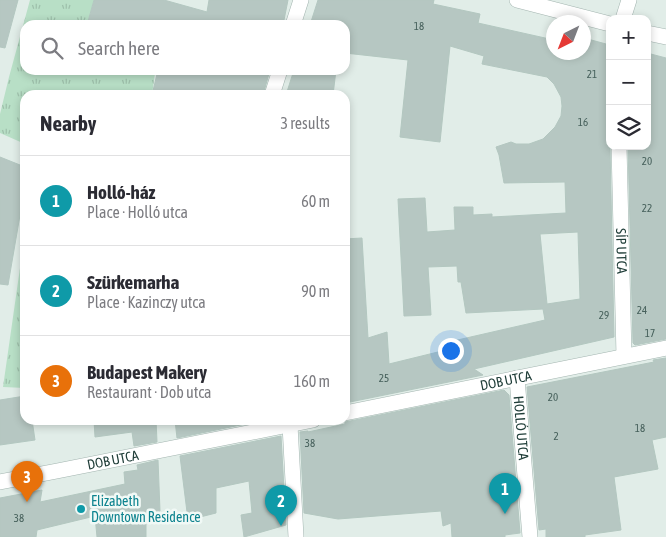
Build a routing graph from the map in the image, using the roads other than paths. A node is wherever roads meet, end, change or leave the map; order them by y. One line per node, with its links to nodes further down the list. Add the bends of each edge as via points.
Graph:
1 (301, 0): 5 (street)
2 (517, 0): 6 (street)
3 (629, 0): 4 (street)
4 (624, 15)
5 (295, 20)
6 (606, 23)
7 (651, 33): 8 (street)
8 (666, 37)
9 (278, 75): 10 (street)
10 (274, 90)
11 (619, 150): 13 (street, SÍP UTCA)
12 (666, 348): 13 (street, DOB UTCA)
13 (624, 356): 14 (street, DOB UTCA)
14 (518, 378): 15 (street, DOB UTCA); 20 (street, HOLLÓ UTCA)
15 (350, 413)
16 (275, 425): 18 (street, DOB UTCA)
17 (289, 425): 19 (street)
18 (0, 482)
19 (296, 537)
20 (530, 537)

